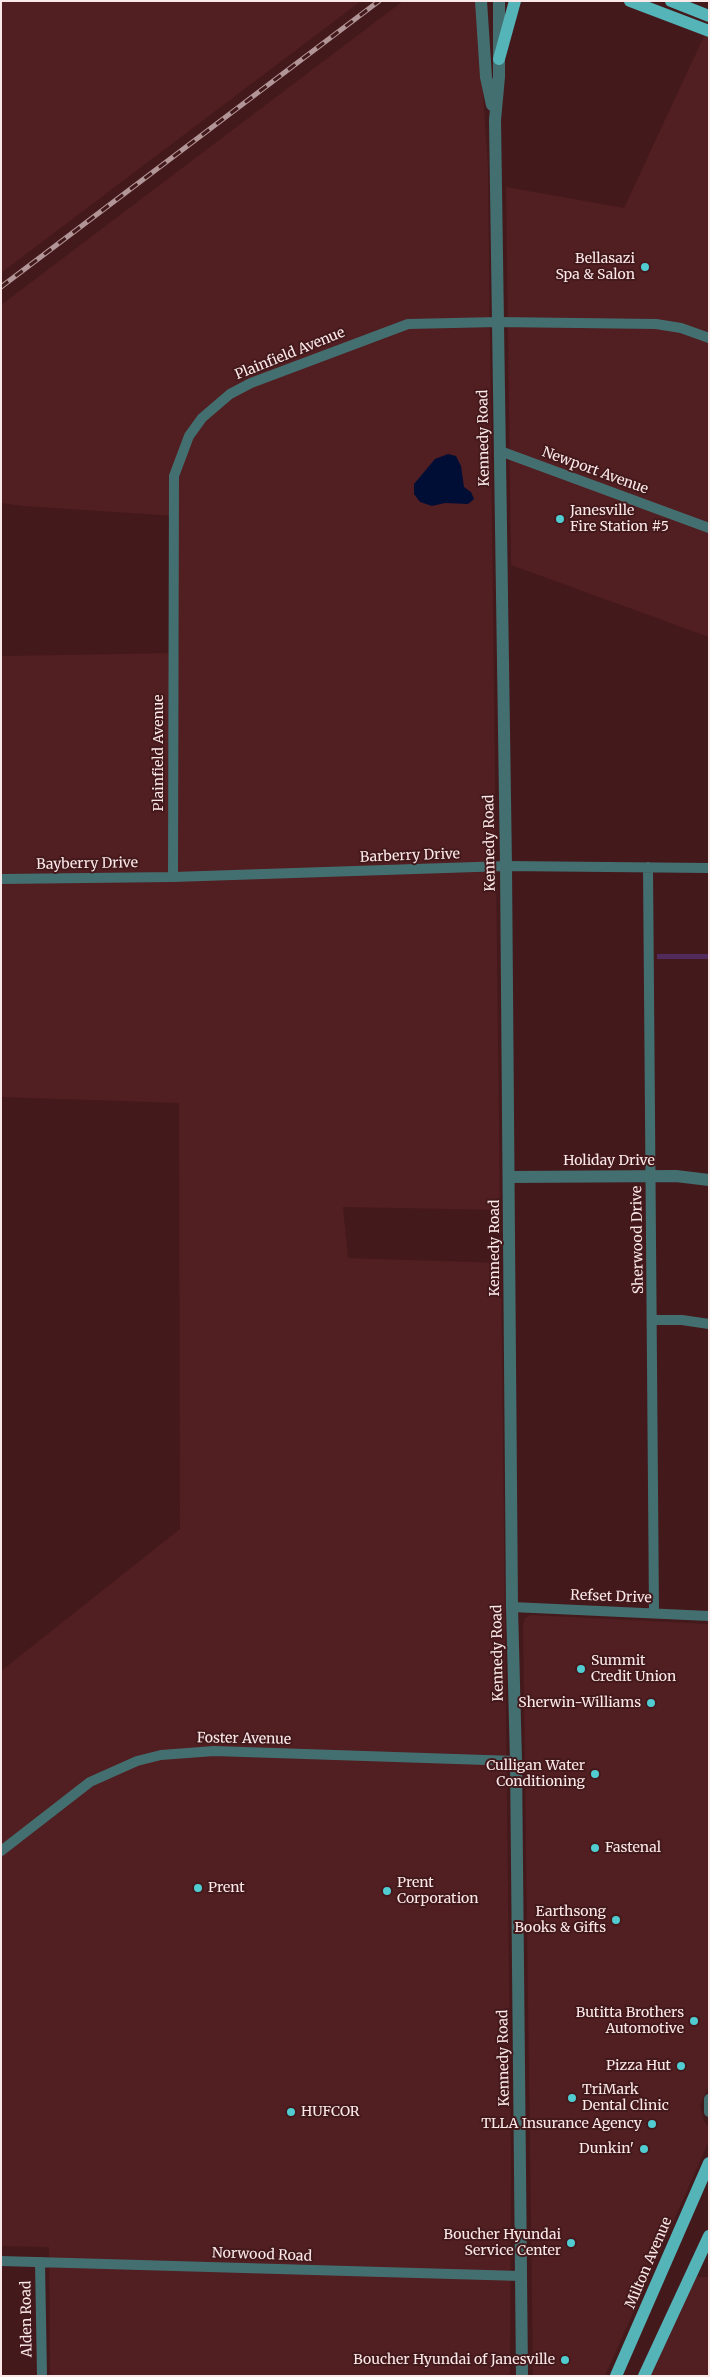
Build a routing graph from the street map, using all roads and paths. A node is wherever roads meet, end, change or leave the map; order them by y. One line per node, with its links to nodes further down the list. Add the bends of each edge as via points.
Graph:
1 (481, 1): 9 (street, Kennedy Road, via 486,77)
2 (499, 1): 8 (street, Kennedy Road)
3 (515, 1): 8 (main road)
4 (630, 1): 7 (main road)
5 (671, 1): 6 (main road)
6 (709, 16)
7 (709, 31)
8 (499, 59): 9 (street, Kennedy Road)
9 (495, 120): 10 (street, Kennedy Road)
10 (498, 322): 11 (street, Plainfield Avenue, via 656,324 681,328); 12 (street, Kennedy Road); 17 (street, Plainfield Avenue, via 419,322 386,330 250,383 230,394 202,418 189,436 174,476)
11 (709, 338)
12 (500, 451): 13 (street, Newport Avenue); 14 (street, Kennedy Road)
13 (709, 528)
14 (506, 866): 15 (street, Barberry Drive); 17 (street, Barberry Drive); 20 (street, Kennedy Road)
15 (648, 866): 16 (street, Barberry Drive); 19 (street, Sherwood Drive)
16 (709, 868)
17 (173, 877): 18 (street, Bayberry Drive)
18 (1, 878)
19 (650, 1176): 20 (street, Holiday Drive); 21 (street, Holiday Drive); 22 (street, Sherwood Drive)
20 (509, 1177): 24 (street, Kennedy Road)
21 (709, 1180)
22 (652, 1320): 23 (street); 25 (street, Sherwood Drive)
23 (709, 1324)
24 (512, 1607): 25 (street, Refset Drive); 27 (street, Kennedy Road)
25 (654, 1613): 26 (street, Refset Drive)
26 (709, 1616)
27 (516, 1761): 28 (street, Foster Avenue, via 214,1751 161,1755 128,1764 90,1782); 35 (street, Kennedy Road)
28 (1, 1851)
29 (709, 2100): 30 (street)
30 (709, 2112)
31 (709, 2163): 38 (main road, Milton Avenue)
32 (709, 2236): 39 (main road)
33 (1, 2261): 34 (street, Norwood Road)
34 (40, 2262): 35 (street, Norwood Road); 36 (street, Alden Road)
35 (521, 2276): 37 (street, Kennedy Road)
36 (42, 2376)
37 (522, 2376)
38 (616, 2376)
39 (644, 2376)

